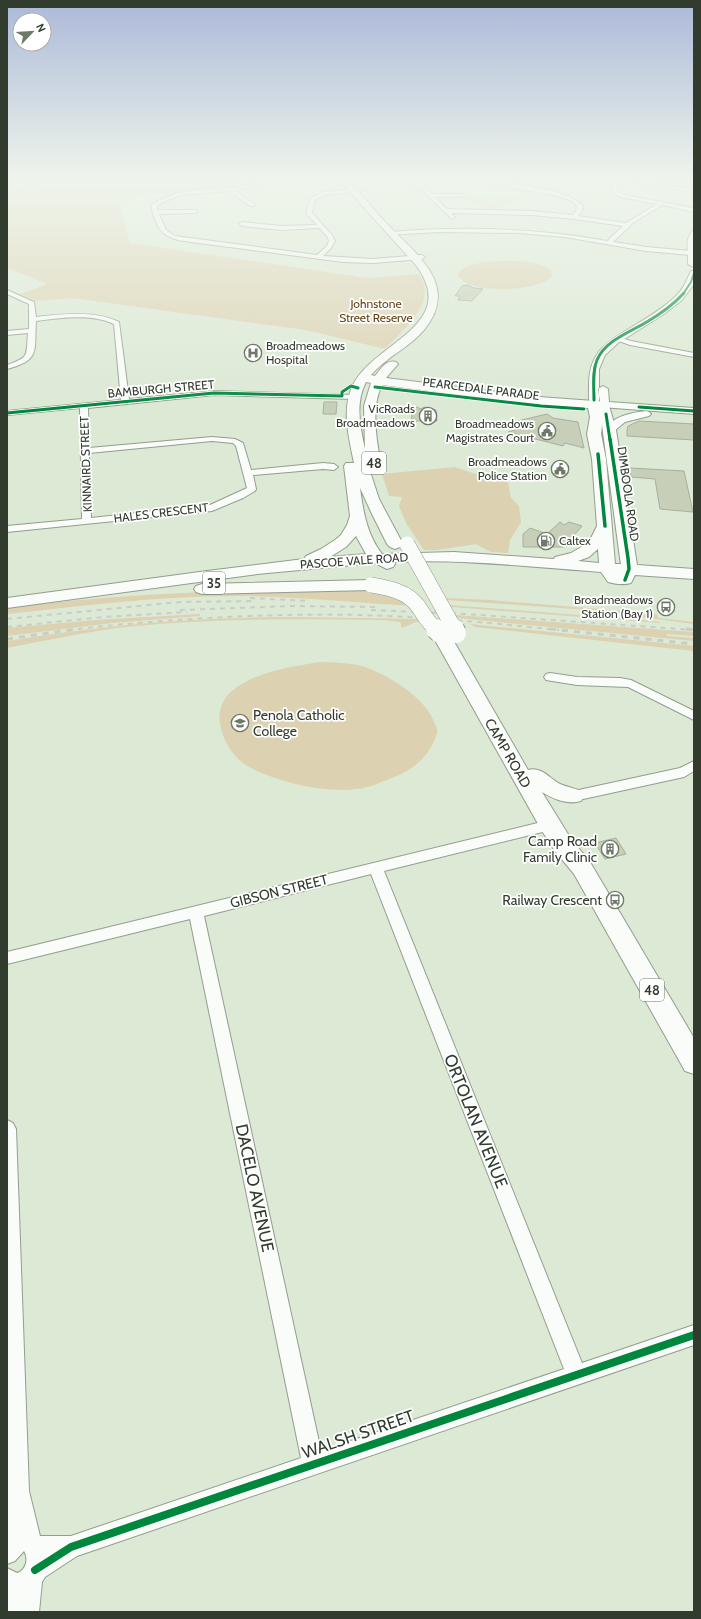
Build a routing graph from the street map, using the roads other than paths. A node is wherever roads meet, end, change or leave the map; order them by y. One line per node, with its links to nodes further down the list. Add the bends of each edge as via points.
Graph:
1 (315, 257): 2 (street)
2 (318, 257): 3 (street, via 364,262)
3 (418, 257): 18 (main road, 48, via 436,272 437,285 426,320 415,334 376,364)
4 (670, 257): 5 (street)
5 (693, 264): 13 (street, DIMBOOLA ROAD, via 690,285 683,295)
6 (7, 292): 7 (street)
7 (22, 298): 8 (street); 10 (street, via 32,303)
8 (7, 302)
9 (440, 314): 15 (main road, via 430,332)
10 (33, 319): 11 (street); 24 (street, via 78,316 117,323)
11 (32, 331): 12 (street); 16 (street, via 28,358)
12 (7, 333)
13 (621, 340): 14 (street); 25 (street, DIMBOOLA ROAD, via 604,350 598,358)
14 (694, 354)
15 (394, 361): 19 (main road, via 391,375); 20 (main road)
16 (7, 367)
17 (604, 377): 21 (street, DIMBOOLA ROAD)
18 (362, 380): 20 (main road, PEARCEDALE PARADE); 22 (main road, 48)
19 (400, 383): 20 (main road, PEARCEDALE PARADE); 23 (main road, PEARCEDALE PARADE)
20 (374, 389): 23 (main road, PEARCEDALE PARADE, via 386,394); 34 (main road, 48)
21 (603, 389): 25 (street, DIMBOOLA ROAD); 28 (street, via 614,401)
22 (355, 397): 24 (street, BAMBURGH STREET, via 214,393); 32 (main road, 48)
23 (482, 398): 25 (main road, PEARCEDALE PARADE); 27 (main road, PEARCEDALE PARADE)
24 (125, 402): 26 (street, BAMBURGH STREET)
25 (598, 405): 27 (main road, PEARCEDALE PARADE); 28 (street, PEARCEDALE PARADE); 31 (street, PEARCEDALE PARADE); 35 (main road, DIMBOOLA ROAD)
26 (84, 406): 30 (street, BAMBURGH STREET); 37 (street, KINNAIRD STREET)
27 (541, 406): 35 (main road, via 576,416)
28 (639, 407): 29 (street, PEARCEDALE PARADE)
29 (694, 411)
30 (7, 413)
31 (652, 414): 33 (street, PEARCEDALE PARADE); 35 (street, via 623,418)
32 (352, 415): 36 (main road, 48); 40 (main road, via 346,430)
33 (694, 416)
34 (369, 418): 36 (main road, via 363,428 364,443); 44 (main road, 48, via 373,461)
35 (602, 432): 42 (main road, DIMBOOLA ROAD, via 599,460); 49 (main road, DIMBOOLA ROAD)
36 (358, 445): 44 (main road, 48, via 366,485 378,512)
37 (84, 451): 39 (street, HALES CRESCENT, via 212,439 235,441 240,445); 41 (street, KINNAIRD STREET)
38 (334, 467): 39 (street)
39 (248, 473): 41 (street, HALES CRESCENT, via 252,488 212,508)
40 (357, 517): 45 (main road, via 365,539); 47 (main road, via 351,532 340,544 321,556)
41 (87, 522): 43 (street, HALES CRESCENT)
42 (605, 526): 46 (main road, via 592,547 584,554 567,559); 49 (main road, DIMBOOLA ROAD)
43 (7, 529)
44 (401, 544): 54 (main road, 48, bridge)
45 (377, 558): 46 (main road, PASCOE VALE ROAD / 35, via 445,556); 47 (main road, PASCOE VALE ROAD / 35); 48 (main road, via 388,564)
46 (536, 561): 49 (main road, PASCOE VALE ROAD / 35)
47 (292, 566): 53 (main road, PASCOE VALE ROAD / 35)
48 (413, 569): 49 (main road, PASCOE VALE ROAD / 35); 52 (main road, PASCOE VALE ROAD / 35, via 299,573)
49 (619, 574): 50 (main road, PASCOE VALE ROAD / 35); 51 (main road, PASCOE VALE ROAD / 35)
50 (694, 574)
51 (694, 585)
52 (147, 590): 53 (main road, PASCOE VALE ROAD / 35); 54 (main road, bridge, via 371,585 390,588 407,596 417,605 429,624)
53 (11, 603)
54 (448, 633): 58 (main road, CAMP ROAD / 48); 60 (main road, CAMP ROAD / 48, via 468,684)
55 (550, 677): 56 (street, via 632,684)
56 (694, 716)
57 (694, 765): 59 (street, via 684,772)
58 (534, 776): 59 (main road, via 548,787); 60 (main road, CAMP ROAD / 48)
59 (574, 796): 60 (main road, via 559,808)
60 (555, 823): 61 (street, GIBSON STREET); 64 (main road, CAMP ROAD / 48, via 563,845 582,868)
61 (375, 867): 62 (street, GIBSON STREET); 67 (street, ORTOLAN AVENUE)
62 (196, 912): 63 (street, GIBSON STREET); 68 (street, DACELO AVENUE)
63 (7, 958)
64 (694, 1062)
65 (7, 1129): 69 (street)
66 (694, 1335): 67 (street, WALSH STREET)
67 (576, 1374): 68 (street, WALSH STREET)
68 (313, 1464): 70 (street, WALSH STREET)
69 (21, 1546): 70 (street, WALSH STREET); 71 (street, via 38,1558)
70 (71, 1547): 71 (street, WALSH STREET)
71 (21, 1578): 72 (street); 73 (street)
72 (19, 1612)
73 (28, 1612)

